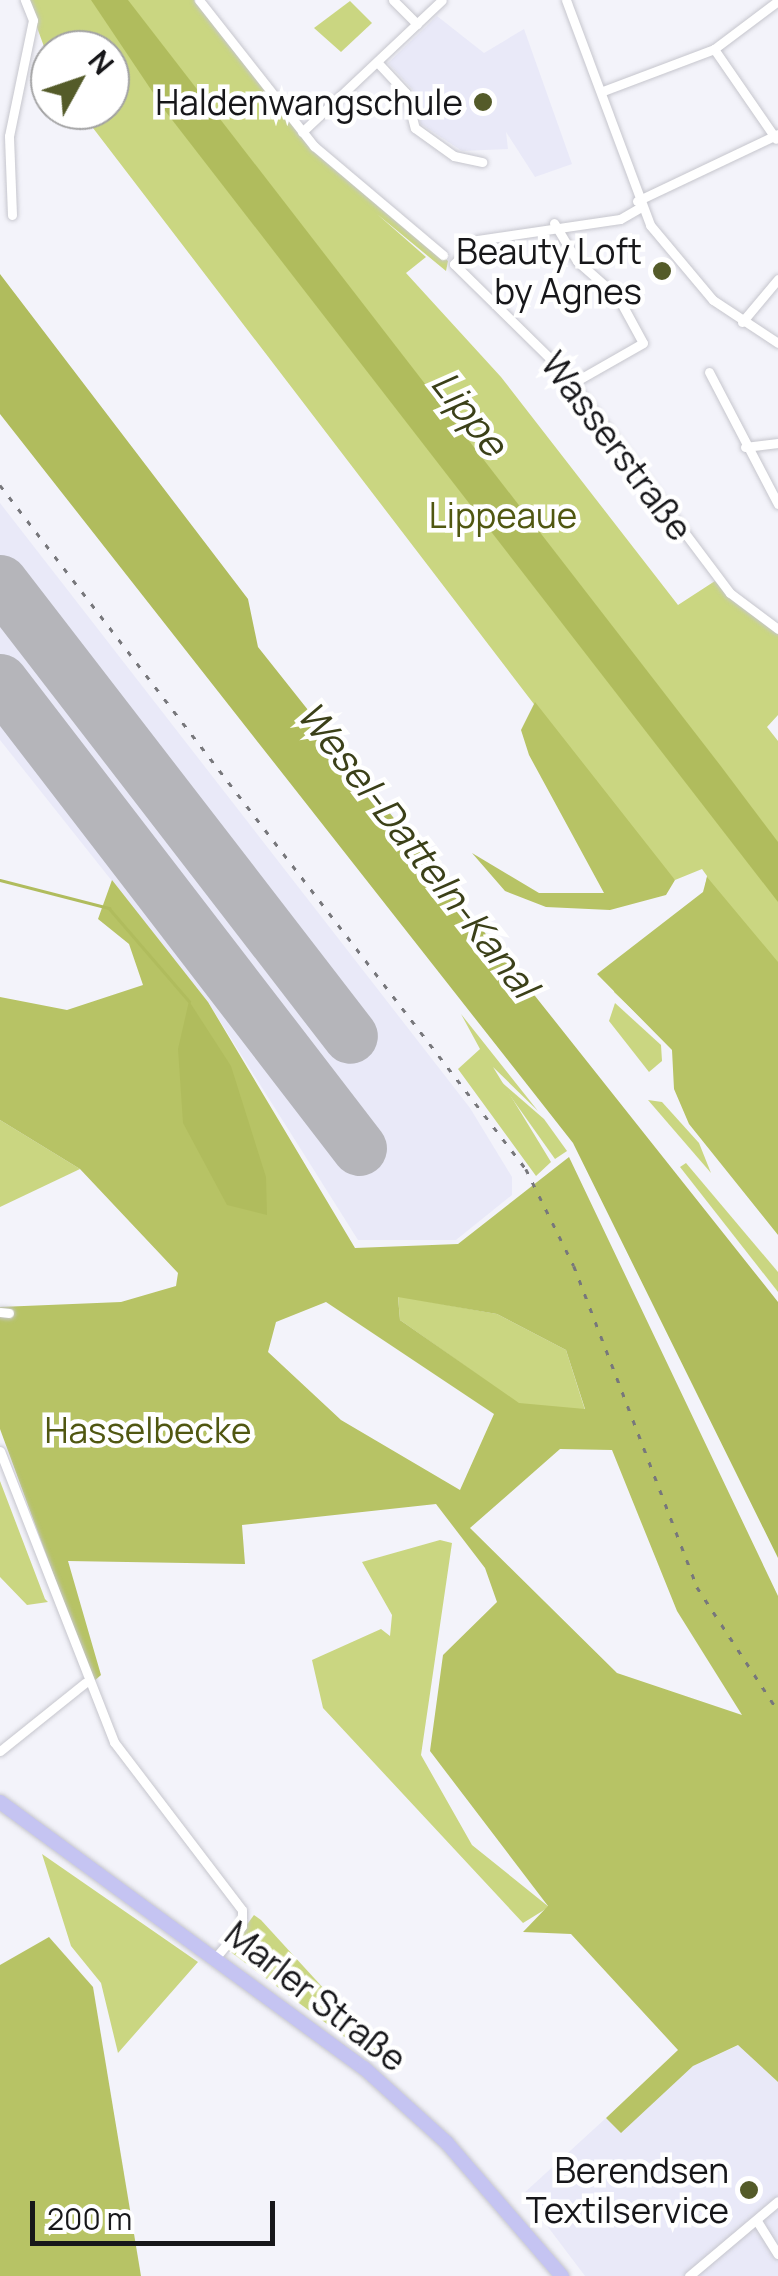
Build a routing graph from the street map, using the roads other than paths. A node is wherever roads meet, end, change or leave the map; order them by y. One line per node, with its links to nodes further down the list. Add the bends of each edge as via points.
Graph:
1 (25, 0): 15 (street, via 33,29 9,136)
2 (199, 0): 11 (street)
3 (393, 0): 7 (street)
4 (442, 0): 7 (street)
5 (566, 0): 10 (street)
6 (778, 0): 8 (street)
7 (416, 24): 9 (street)
8 (714, 49): 10 (street); 12 (street)
9 (378, 62): 11 (street); 13 (street, via 406,93 414,128 454,156)
10 (603, 91): 14 (street)
11 (302, 132): 17 (street)
12 (777, 137): 14 (street)
13 (482, 162)
14 (639, 204): 16 (street, via 620,219); 19 (street, via 682,268)
15 (12, 215)
16 (554, 224): 22 (street, via 577,261 618,297 643,343); 22 (street, Wasserstraße, via 478,240 454,264)
17 (442, 255)
18 (778, 279): 19 (street)
19 (742, 322): 20 (street)
20 (778, 343)
21 (709, 372): 24 (street)
22 (573, 382): 26 (street, Wasserstraße, via 716,576)
23 (778, 443): 24 (street)
24 (745, 447): 25 (street)
25 (778, 504)
26 (778, 629)
27 (0, 1452): 28 (street)
28 (85, 1684): 29 (street); 31 (street, via 120,1751 242,1910 242,1926)
29 (0, 1751)
30 (0, 1802): 31 (main road, Marler Straße)
31 (216, 1957): 35 (main road, Marler Straße, via 431,2127)
32 (778, 2201): 33 (street)
33 (757, 2221): 34 (street); 36 (street)
34 (778, 2254)
35 (562, 2276)
36 (689, 2276)

